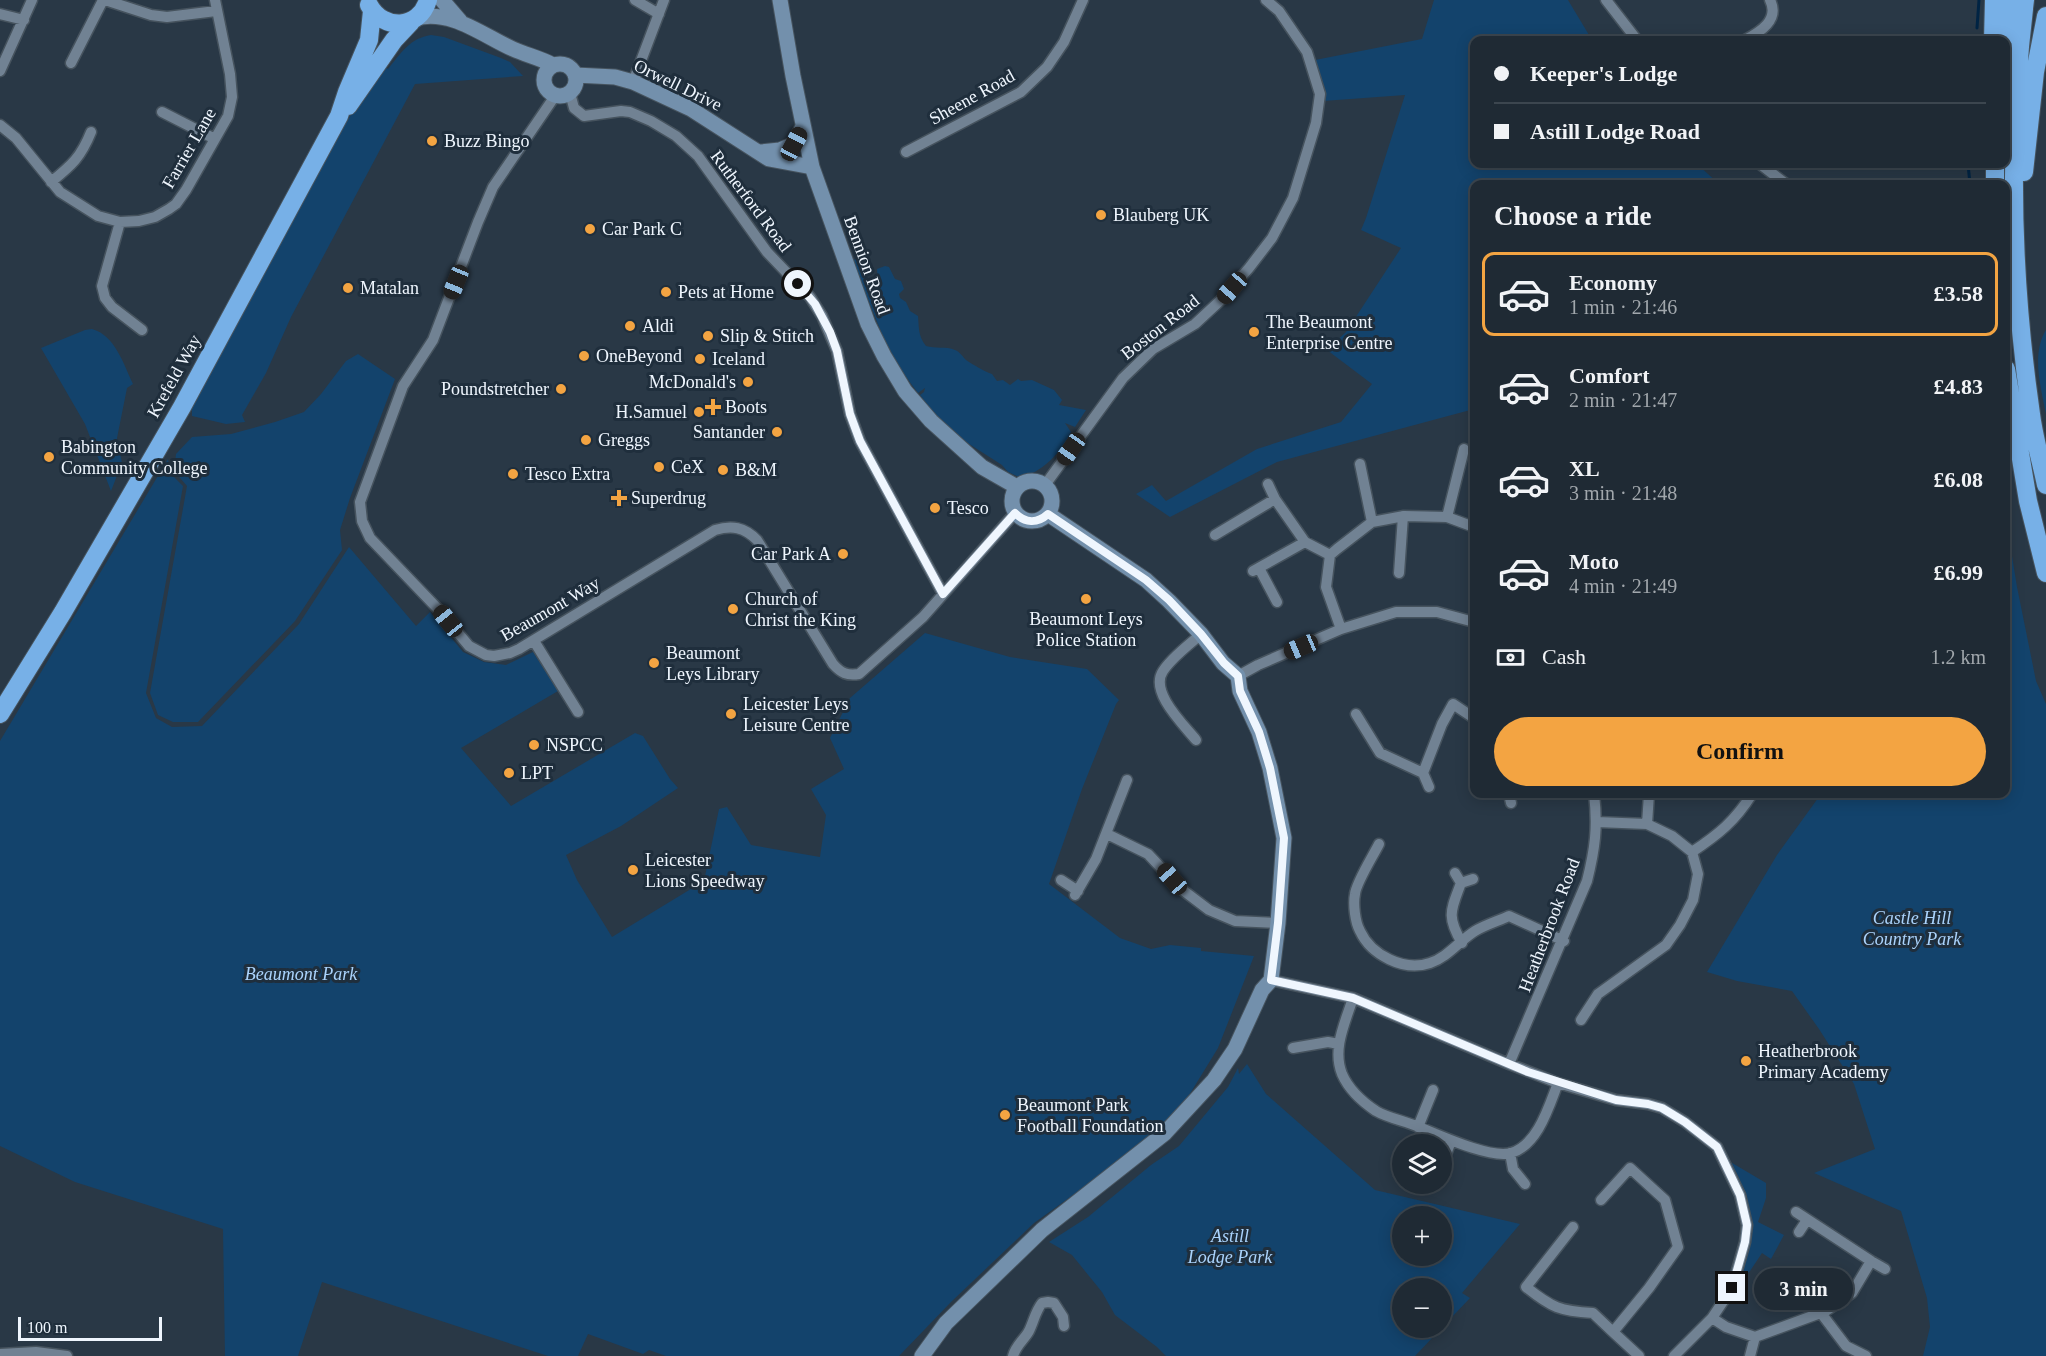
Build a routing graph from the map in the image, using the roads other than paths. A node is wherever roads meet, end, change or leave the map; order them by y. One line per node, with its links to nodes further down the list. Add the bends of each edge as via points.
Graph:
1 (32, 0): 20 (street)
2 (104, 0): 16 (street, via 167,17); 27 (street)
3 (428, 0): 21 (highway, Krefeld Way, via 426,8)
4 (442, 0): 22 (street)
5 (634, 0): 18 (street)
6 (664, 0): 18 (street)
7 (780, 0): 36 (street, Bennion Road)
8 (1083, 0): 39 (street, Sheene Road, via 1064,42 1047,67 1021,92)
9 (1266, 0): 52 (street, Boston Road, via 1279,11 1307,52 1320,94 1316,123 1293,198 1272,238 1249,268 1195,324 1153,349 1123,378)
10 (1606, 0): 23 (street)
11 (1770, 0): 24 (street, via 1772,11 1767,25)
12 (1994, 0): 25 (highway)
13 (2009, 0): 26 (highway)
14 (2025, 0): 46 (highway, via 2014,122)
15 (368, 4): 21 (highway, via 383,21 393,24); 34 (highway, Krefeld Way, via 369,40)
16 (216, 5): 38 (street, Farrier Lane, via 232,97 228,116)
17 (0, 14): 20 (street)
18 (659, 14): 31 (street)
19 (2046, 16): 46 (highway, via 2033,95)
20 (24, 20): 29 (street)
21 (413, 20): 22 (street, via 434,17); 34 (highway, Krefeld Way)
22 (460, 21): 28 (street)
23 (1634, 36)
24 (1753, 36)
25 (1993, 36)
26 (2004, 36)
27 (71, 63)
28 (548, 70): 30 (street, via 562,63); 32 (street, via 544,87 549,93)
29 (0, 71)
30 (575, 75): 31 (street, Orwell Drive); 32 (street, via 575,87)
31 (633, 82): 40 (street, Orwell Drive, via 691,109)
32 (562, 94): 67 (street, Rutherford Road, via 584,116 630,112 676,136 698,156 767,252 815,304 837,351 856,431); 72 (street, Beaumont Way, via 493,187 433,340 403,386 360,502 362,521 370,538 469,646 495,656)
33 (162, 112): 38 (street)
34 (339, 116): 75 (highway, Krefeld Way, via 182,407)
35 (0, 125): 44 (street, Farrier Lane, via 16,138)
36 (803, 126): 40 (street, via 794,144); 41 (street, Bennion Road)
37 (91, 132): 44 (street, via 84,150)
38 (215, 139): 45 (street, Farrier Lane, via 176,204 155,217)
39 (906, 152)
40 (757, 153): 41 (street, Orwell Drive)
41 (812, 167): 54 (street, Bennion Road, via 868,324 905,391 931,421 982,467)
42 (1765, 168): 43 (street)
43 (1781, 180)
44 (51, 182): 45 (street, Farrier Lane, via 98,216)
45 (120, 222): 47 (street, via 102,286 112,307)
46 (2017, 267): 53 (highway, via 2031,416)
47 (142, 330)
48 (2010, 401): 66 (highway)
49 (1464, 449): 59 (street)
50 (1360, 465): 60 (street)
51 (1268, 484): 55 (street)
52 (1045, 485): 54 (street, via 1028,481); 57 (street, via 1052,502)
53 (2046, 485)
54 (1017, 487): 56 (street, via 1011,500)
55 (1275, 500): 62 (street); 63 (street)
56 (1015, 513): 57 (street, via 1031,521); 67 (street, Beaumont Way)
57 (1048, 514): 71 (street, via 1146,580)
58 (1403, 516): 59 (street); 60 (street); 65 (street)
59 (1447, 517): 61 (street)
60 (1372, 522): 64 (street)
61 (1470, 525)
62 (1215, 535)
63 (1305, 542): 64 (street); 68 (street, via 1256,569)
64 (1330, 555): 70 (street, via 1326,587)
65 (1399, 573)
66 (2046, 573)
67 (943, 594): 72 (street, Beaumont Way, via 866,669 859,674 844,674 833,664 757,540 733,526 715,530)
68 (1277, 602)
69 (1470, 621): 70 (street, via 1437,612 1396,612)
70 (1341, 629): 73 (street)
71 (1201, 634): 73 (street); 78 (street, via 1161,672 1160,681 1165,701)
72 (534, 641): 74 (street)
73 (1238, 676): 94 (street, via 1240,691 1270,768 1284,838)
74 (578, 712)
75 (0, 714)
76 (1356, 714): 79 (street, via 1380,753)
77 (1470, 715): 79 (street, via 1453,704)
78 (1196, 740)
79 (1423, 773): 81 (street)
80 (1127, 780): 87 (street)
81 (1429, 787)
82 (1594, 798): 85 (street, Heatherbrook Road)
83 (1649, 798): 86 (street)
84 (1749, 798): 89 (street, via 1736,818)
85 (1597, 822): 86 (street); 95 (street, Heatherbrook Road, via 1587,881)
86 (1647, 824): 89 (street, via 1672,836)
87 (1107, 834): 92 (street, via 1077,893); 94 (street, via 1148,854 1191,898 1220,916 1235,921)
88 (1379, 844): 96 (street, via 1355,893 1359,931 1372,947 1390,960 1409,966 1428,964)
89 (1692, 852): 99 (street, via 1698,874 1693,900 1680,925 1666,945 1598,994)
90 (1455, 873): 93 (street)
91 (1473, 879): 93 (street)
92 (1061, 880)
93 (1461, 883): 96 (street, via 1451,910 1453,927)
94 (1278, 923): 97 (street)
95 (1564, 941): 96 (street, via 1509,916); 102 (street, Heatherbrook Road)
96 (1462, 942)
97 (1271, 980): 98 (street); 124 (street, via 1214,1080 1165,1134 1042,1230 946,1323)
98 (1353, 998): 100 (street); 102 (street)
99 (1581, 1020)
100 (1339, 1044): 101 (street); 105 (street, via 1337,1055 1352,1092 1377,1112)
101 (1293, 1048)
102 (1509, 1064): 103 (street)
103 (1558, 1083): 108 (street, via 1540,1127 1528,1142); 118 (street, via 1662,1108 1717,1147 1740,1195 1747,1225 1732,1288)
104 (1433, 1090): 105 (street)
105 (1418, 1127): 106 (street)
106 (1434, 1134)
107 (1452, 1141): 108 (street)
108 (1510, 1153): 109 (street, via 1513,1169)
109 (1525, 1184)
110 (1601, 1200): 120 (street, via 1629,1168 1665,1200 1678,1247)
111 (1796, 1212): 112 (street)
112 (1807, 1220): 114 (street); 115 (street)
113 (1573, 1227): 120 (street, via 1526,1287 1547,1304 1565,1311 1593,1312)
114 (1799, 1232)
115 (1870, 1261): 116 (street); 117 (street, via 1852,1293)
116 (1885, 1269)
117 (1821, 1313): 121 (street); 129 (street, via 1846,1346)
118 (1712, 1318): 121 (street); 127 (street)
119 (1064, 1326): 125 (street, via 1054,1304 1042,1303)
120 (1613, 1332): 126 (street)
121 (1755, 1337): 128 (street)
122 (0, 1354): 123 (street, via 36,1352)
123 (67, 1356)
124 (921, 1356)
125 (1013, 1356)
126 (1639, 1356)
127 (1674, 1356)
128 (1750, 1356)
129 (1866, 1356)

